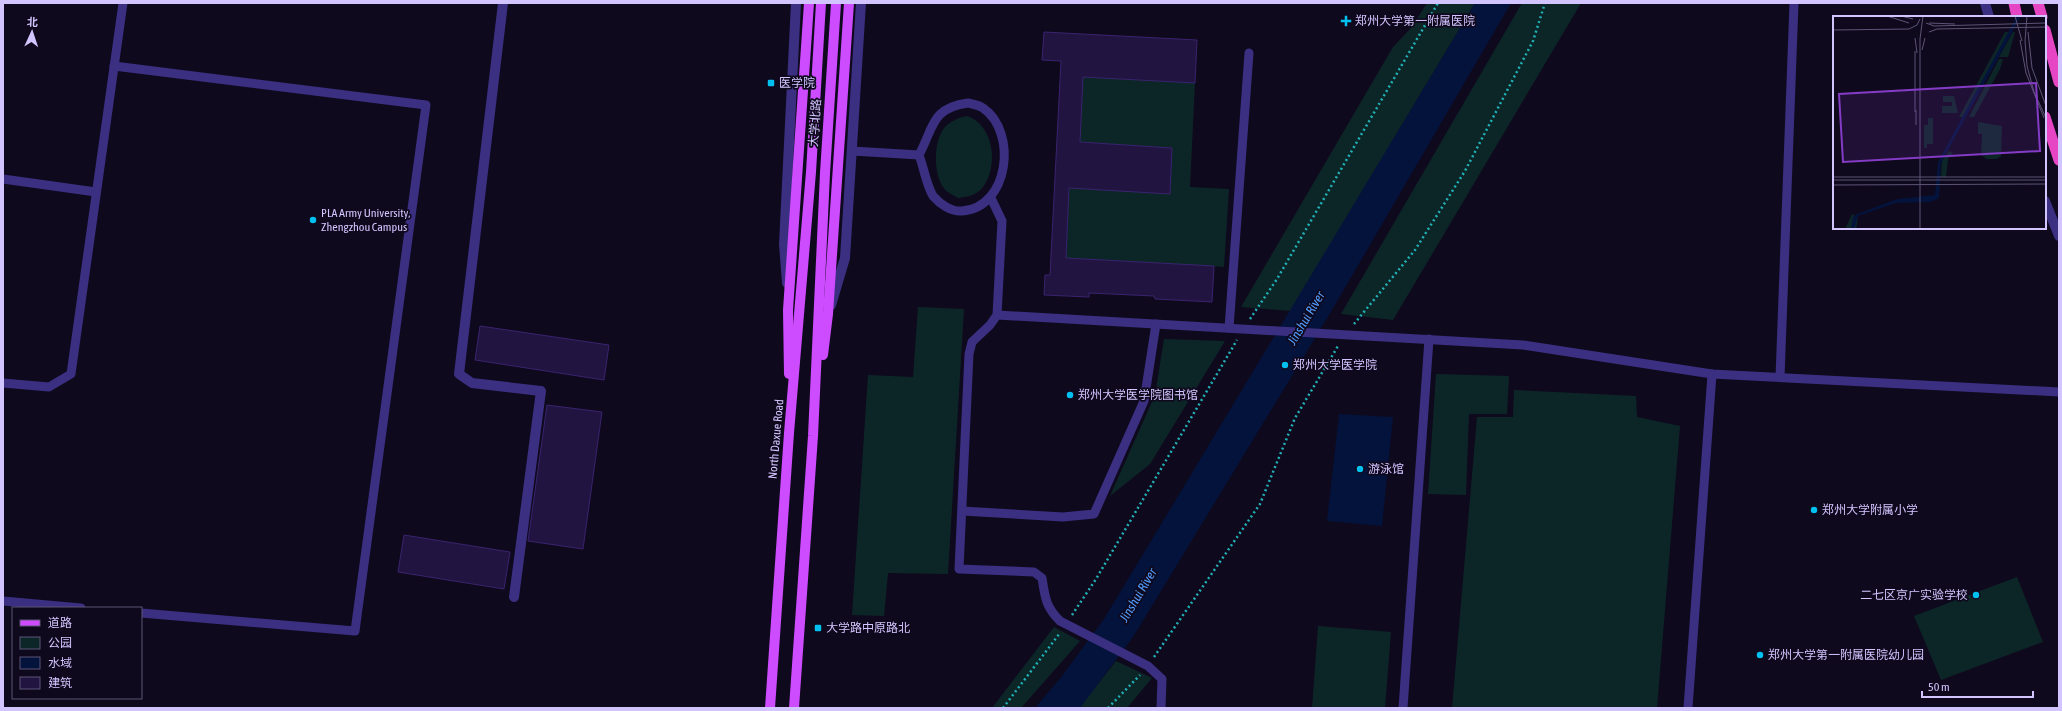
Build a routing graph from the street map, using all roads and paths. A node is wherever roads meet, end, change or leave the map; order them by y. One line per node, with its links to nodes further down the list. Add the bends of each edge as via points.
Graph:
1 (123, 3): 20 (lane)
2 (503, 3): 47 (street, via 459,374 472,383 541,391)
3 (796, 3): 32 (street, via 784,244)
4 (809, 3): 32 (main road)
5 (821, 3): 26 (main road, 大学北路)
6 (836, 3): 45 (main road, 大学北路)
7 (849, 3): 33 (main road)
8 (861, 3): 23 (street)
9 (1438, 3): 37 (path, via 1277,279)
10 (1545, 3): 38 (path, via 1533,41 1465,171 1415,250)
11 (1794, 3): 41 (lane)
12 (1985, 3): 15 (street)
13 (2014, 3): 16 (highway)
14 (2038, 3): 17 (highway)
15 (1989, 16)
16 (2017, 16)
17 (2042, 16)
18 (2046, 34): 21 (highway)
19 (1249, 53): 36 (lane)
20 (114, 66): 28 (lane); 50 (lane, via 426,105 355,631)
21 (2059, 82)
22 (2046, 120): 25 (highway)
23 (852, 151): 24 (lane); 33 (street, via 845,258)
24 (919, 155): 29 (lane, via 927,182 934,196 944,206 955,211 969,210); 29 (lane, via 930,127 939,114 956,104 968,103 982,107 990,114 1002,136 1002,168 998,186)
25 (2059, 160)
26 (811, 172): 44 (main road, North Daxue Road)
27 (3, 179): 28 (lane)
28 (96, 192): 42 (lane, via 71,374 49,387)
29 (991, 198): 34 (lane, via 1002,221)
30 (2046, 204): 31 (street)
31 (2059, 236)
32 (788, 310): 44 (main road)
33 (828, 314): 45 (main road)
34 (997, 315): 35 (lane); 46 (lane, via 972,342 969,354)
35 (1156, 324): 36 (lane); 46 (lane, via 1144,401 1094,514 1063,517)
36 (1229, 328): 37 (lane)
37 (1243, 329): 38 (lane); 51 (path, via 1096,579)
38 (1345, 335): 39 (lane); 52 (path, via 1295,418 1260,504)
39 (1429, 340): 40 (lane, via 1523,345); 58 (lane)
40 (1712, 374): 41 (lane); 59 (lane)
41 (1780, 377): 43 (lane)
42 (3, 383)
43 (2059, 392)
44 (789, 433): 53 (main road, North Daxue Road)
45 (813, 436): 54 (main road)
46 (962, 511): 51 (lane, via 959,569 1034,572 1042,578 1050,612)
47 (514, 597)
48 (3, 602): 49 (lane)
49 (68, 607)
50 (142, 613)
51 (1066, 625): 52 (lane); 55 (path)
52 (1148, 666): 56 (path); 57 (lane, via 1162,679)
53 (770, 708)
54 (794, 708)
55 (1003, 708)
56 (1108, 708)
57 (1161, 708)
58 (1403, 708)
59 (1688, 708)

